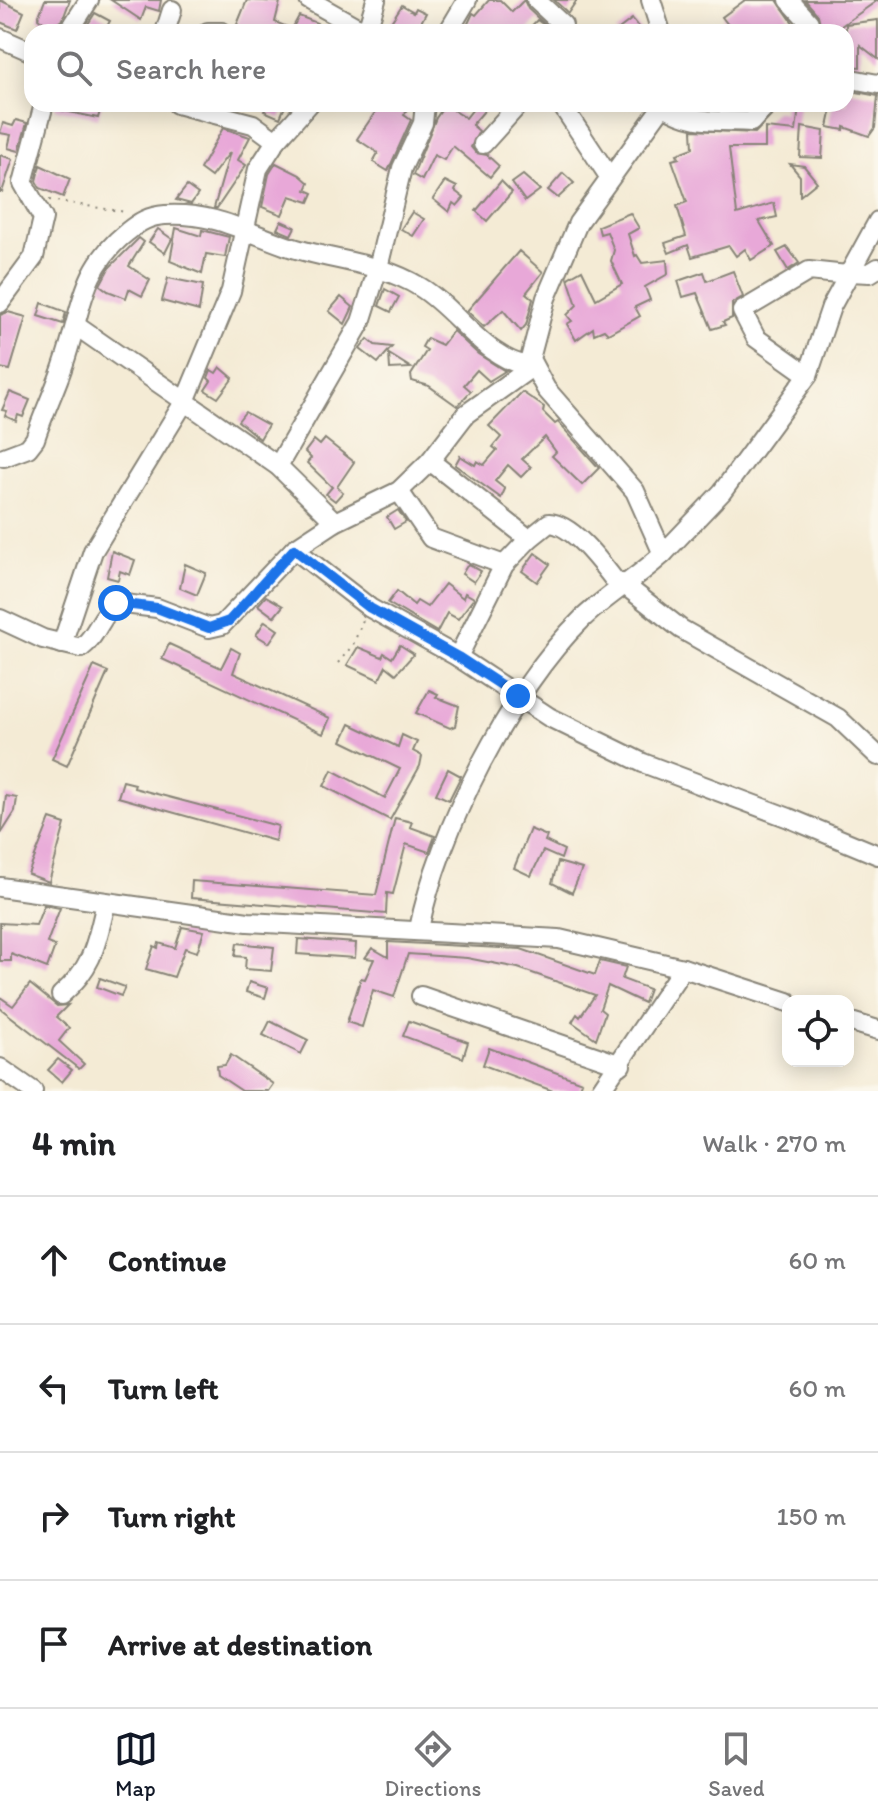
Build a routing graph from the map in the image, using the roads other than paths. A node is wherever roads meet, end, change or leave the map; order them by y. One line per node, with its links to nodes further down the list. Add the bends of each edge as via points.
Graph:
1 (89, 0): 9 (street)
2 (309, 0): 11 (street)
3 (376, 0): 12 (street)
4 (467, 0): 13 (street)
5 (536, 0): 14 (street)
6 (651, 0): 15 (street)
7 (789, 0): 16 (street)
8 (172, 10): 10 (street)
9 (74, 24)
10 (168, 24)
11 (351, 24)
12 (365, 24)
13 (453, 24)
14 (562, 24)
15 (658, 24)
16 (809, 24)
17 (0, 38): 18 (street)
18 (24, 48)
19 (854, 80): 20 (street)
20 (878, 84)
21 (42, 112): 38 (street, via 23,183 43,218 34,257)
22 (207, 112): 30 (street, via 253,124)
23 (302, 112): 30 (street)
24 (424, 112): 35 (street, via 402,168)
25 (512, 112): 31 (street)
26 (566, 112): 32 (street)
27 (658, 112): 32 (street)
28 (674, 112): 29 (street, via 707,123 751,122)
29 (760, 112)
30 (276, 141): 34 (street, via 258,169)
31 (483, 144)
32 (610, 178): 40 (street, via 562,254 537,330)
33 (878, 221): 37 (street)
34 (243, 226): 35 (street, via 308,253); 39 (street, via 203,217 144,218 115,241 91,272); 42 (street, via 231,291)
35 (378, 268): 40 (street, via 435,296 484,343 519,365); 45 (street, via 361,322)
36 (878, 268): 37 (street)
37 (848, 274): 41 (street); 41 (street, via 809,271 742,311 756,338)
38 (0, 303)
39 (75, 325): 42 (street); 43 (street, via 35,439 28,448)
40 (532, 367): 44 (street, via 466,414); 50 (street, via 635,491)
41 (808, 375): 50 (street, via 722,492)
42 (186, 399): 45 (street); 54 (street, via 93,551)
43 (1, 459)
44 (430, 461): 46 (street); 48 (street)
45 (278, 466): 47 (street)
46 (399, 491): 47 (street); 51 (street, via 431,538)
47 (335, 522): 49 (street)
48 (529, 539): 51 (street); 52 (street, via 549,523 560,525)
49 (294, 549): 54 (street, via 217,628 157,608 116,603 105,612 92,640 81,648); 55 (street, via 370,608)
50 (663, 554): 52 (street)
51 (504, 565): 55 (street)
52 (620, 584): 56 (street, via 581,620); 57 (street, via 681,629 838,718)
53 (0, 619): 54 (street)
54 (62, 644)
55 (458, 657): 56 (street)
56 (518, 696): 58 (street, via 643,763); 61 (street, via 454,824)
57 (878, 756)
58 (878, 855)
59 (0, 887): 60 (street)
60 (106, 903): 61 (street, via 248,922); 63 (street, via 93,957 83,976)
61 (419, 929): 62 (street, via 559,939)
62 (683, 968): 65 (street); 68 (street)
63 (61, 995)
64 (421, 996): 68 (street)
65 (782, 1000)
66 (854, 1023): 67 (street)
67 (878, 1030)
68 (621, 1065): 71 (street)
69 (0, 1068): 70 (street)
70 (33, 1091)
71 (600, 1091)

